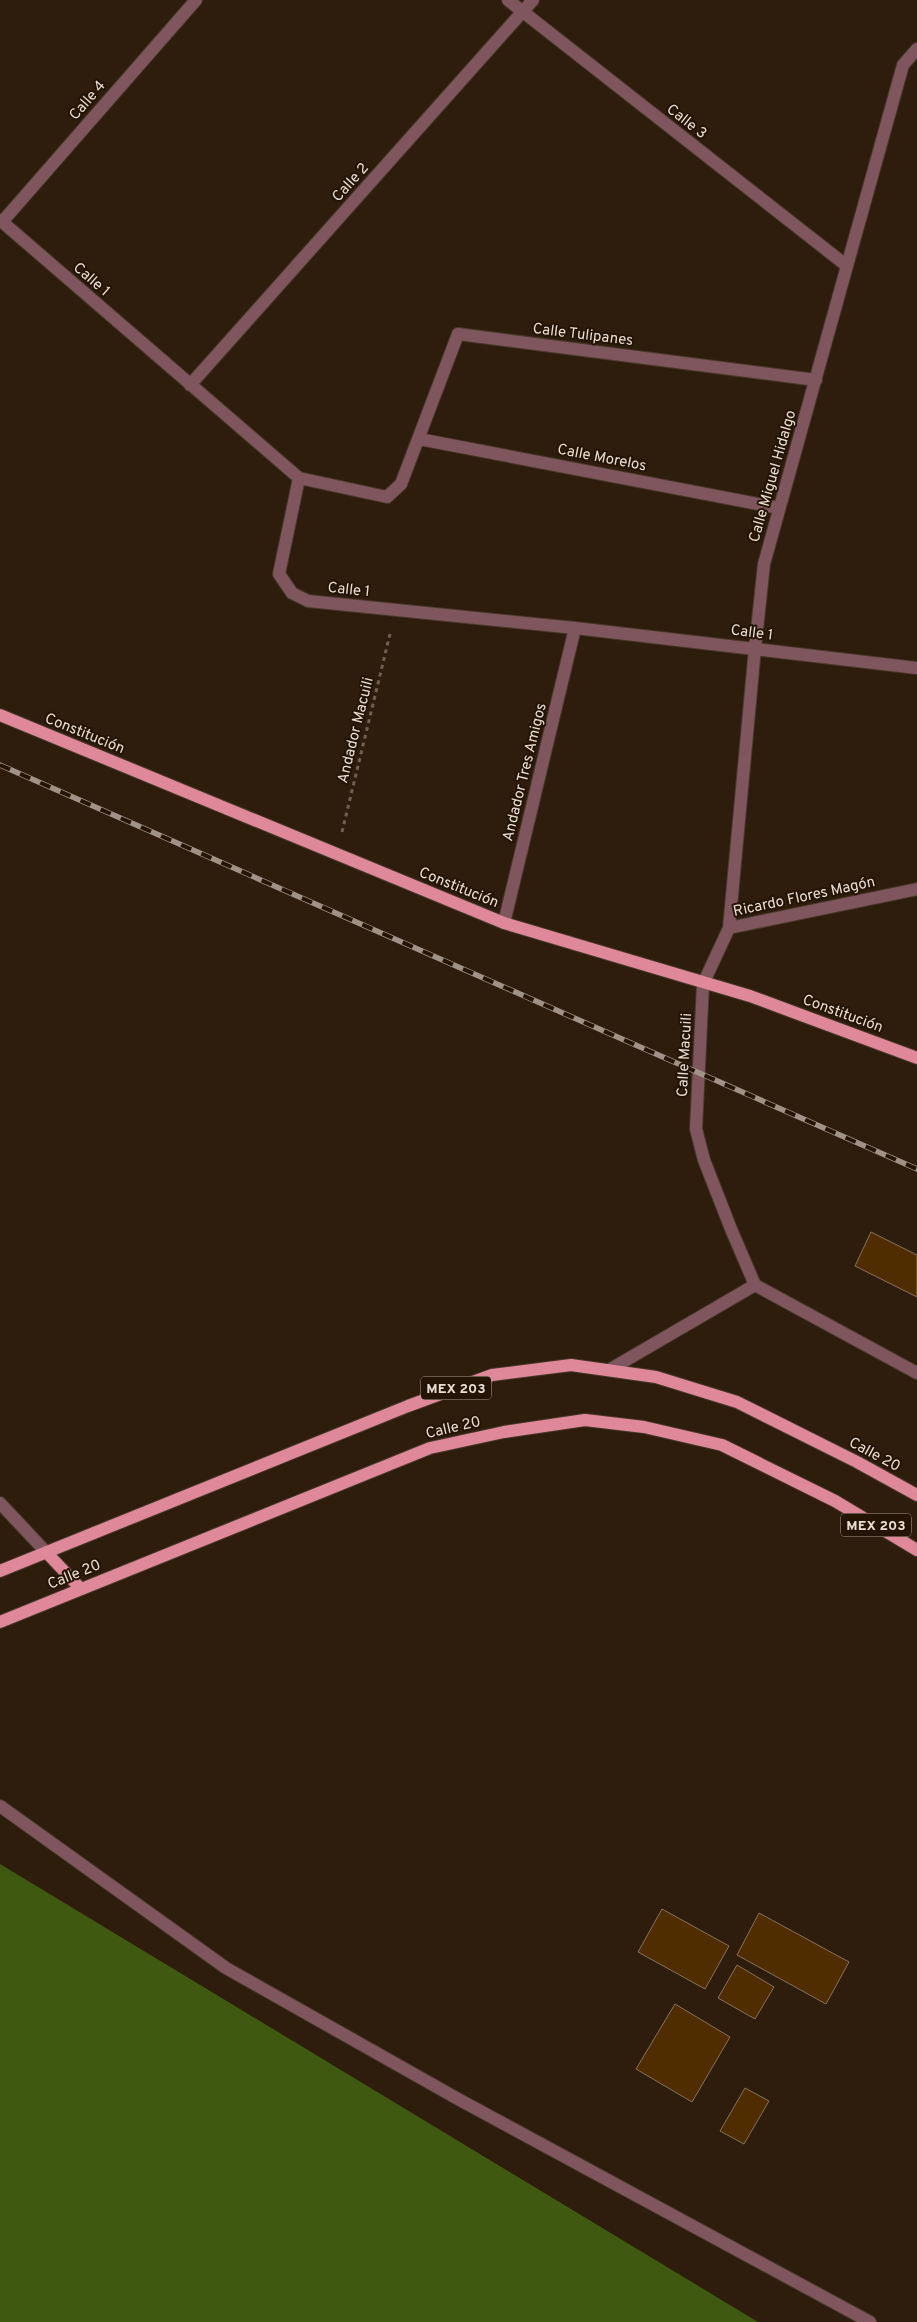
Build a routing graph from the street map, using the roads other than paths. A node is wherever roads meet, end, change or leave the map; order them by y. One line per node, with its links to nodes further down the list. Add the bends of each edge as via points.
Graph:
1 (196, 0): 6 (street, Calle 4)
2 (508, 0): 4 (street, Calle 3)
3 (533, 0): 4 (street, Calle 2)
4 (522, 12): 7 (street, Calle 3); 9 (street, Calle 2)
5 (917, 49): 7 (street, Calle Miguel Hidalgo, via 903,65)
6 (1, 221): 9 (street, Calle 1)
7 (847, 266): 8 (street, Calle Miguel Hidalgo)
8 (816, 380): 10 (street, Calle Tulipanes, via 458,334); 12 (street, Calle Miguel Hidalgo)
9 (190, 385): 11 (street, Calle 1)
10 (419, 439): 11 (street, via 401,484 387,497); 12 (street, Calle Morelos)
11 (298, 478): 13 (street, Calle 1, via 279,574 292,593 308,601)
12 (779, 508): 14 (street, Calle Miguel Hidalgo, via 764,564)
13 (575, 628): 14 (street, Calle 1); 18 (street, Andador Tres Amigos)
14 (754, 648): 15 (street, Calle 1); 19 (street, Calle Miguel Hidalgo)
15 (917, 668)
16 (0, 716): 18 (main road, Constitución)
17 (917, 889): 19 (street, Ricardo Flores Magón)
18 (504, 923): 20 (main road, Constitución)
19 (729, 928): 20 (street, Ricardo Flores Magón)
20 (704, 984): 21 (main road, Constitución, via 750,996); 22 (street, Calle Macuili, via 696,1129 707,1167)
21 (917, 1058)
22 (756, 1285): 23 (street); 24 (street)
23 (609, 1370): 25 (main road, Calle 20 / MEX 203, via 656,1377 737,1402); 28 (main road, Calle 20 / MEX 203, via 571,1364 492,1375)
24 (917, 1373)
25 (917, 1495)
26 (0, 1503): 28 (street)
27 (917, 1550): 30 (main road, Calle 20 / MEX 203, via 834,1501 722,1445 644,1427 585,1420 504,1432 430,1448)
28 (46, 1552): 29 (main road, Calle 20 / MEX 203); 30 (main road)
29 (0, 1571)
30 (81, 1589): 31 (main road, Calle 20 / MEX 203)
31 (0, 1622)
32 (0, 1806): 33 (street, via 226,1968 458,2099)
33 (870, 2322)

